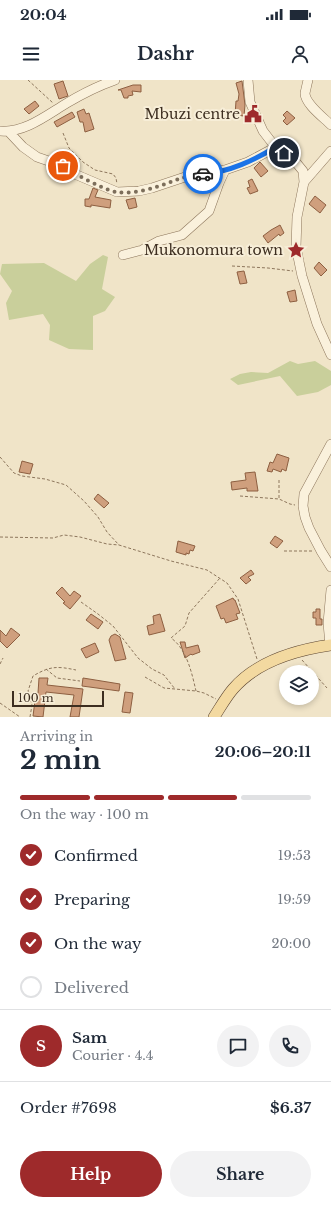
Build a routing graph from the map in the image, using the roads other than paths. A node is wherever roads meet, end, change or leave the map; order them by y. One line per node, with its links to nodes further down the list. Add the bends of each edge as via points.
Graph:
1 (115, 80): 5 (street, via 89,91 37,122)
2 (248, 80): 6 (street, via 250,102 263,131)
3 (308, 80): 4 (street, via 305,94 309,104)
4 (331, 125)
5 (4, 131): 8 (street, via 37,157 63,166 77,175 117,192 139,191 186,176)
6 (276, 147): 8 (street); 9 (street, via 294,160 303,171)
7 (331, 151): 9 (street)
8 (226, 170): 10 (street, via 209,211 182,235)
9 (304, 182): 11 (street, via 296,224 296,247 301,273 317,324)
10 (123, 255)
11 (331, 355)
12 (331, 444): 13 (street, via 304,494 303,506 305,517)
13 (331, 567)
14 (331, 590): 15 (street, via 328,623)
15 (331, 645): 16 (main road, via 294,652 260,667 233,689)
16 (214, 717)

